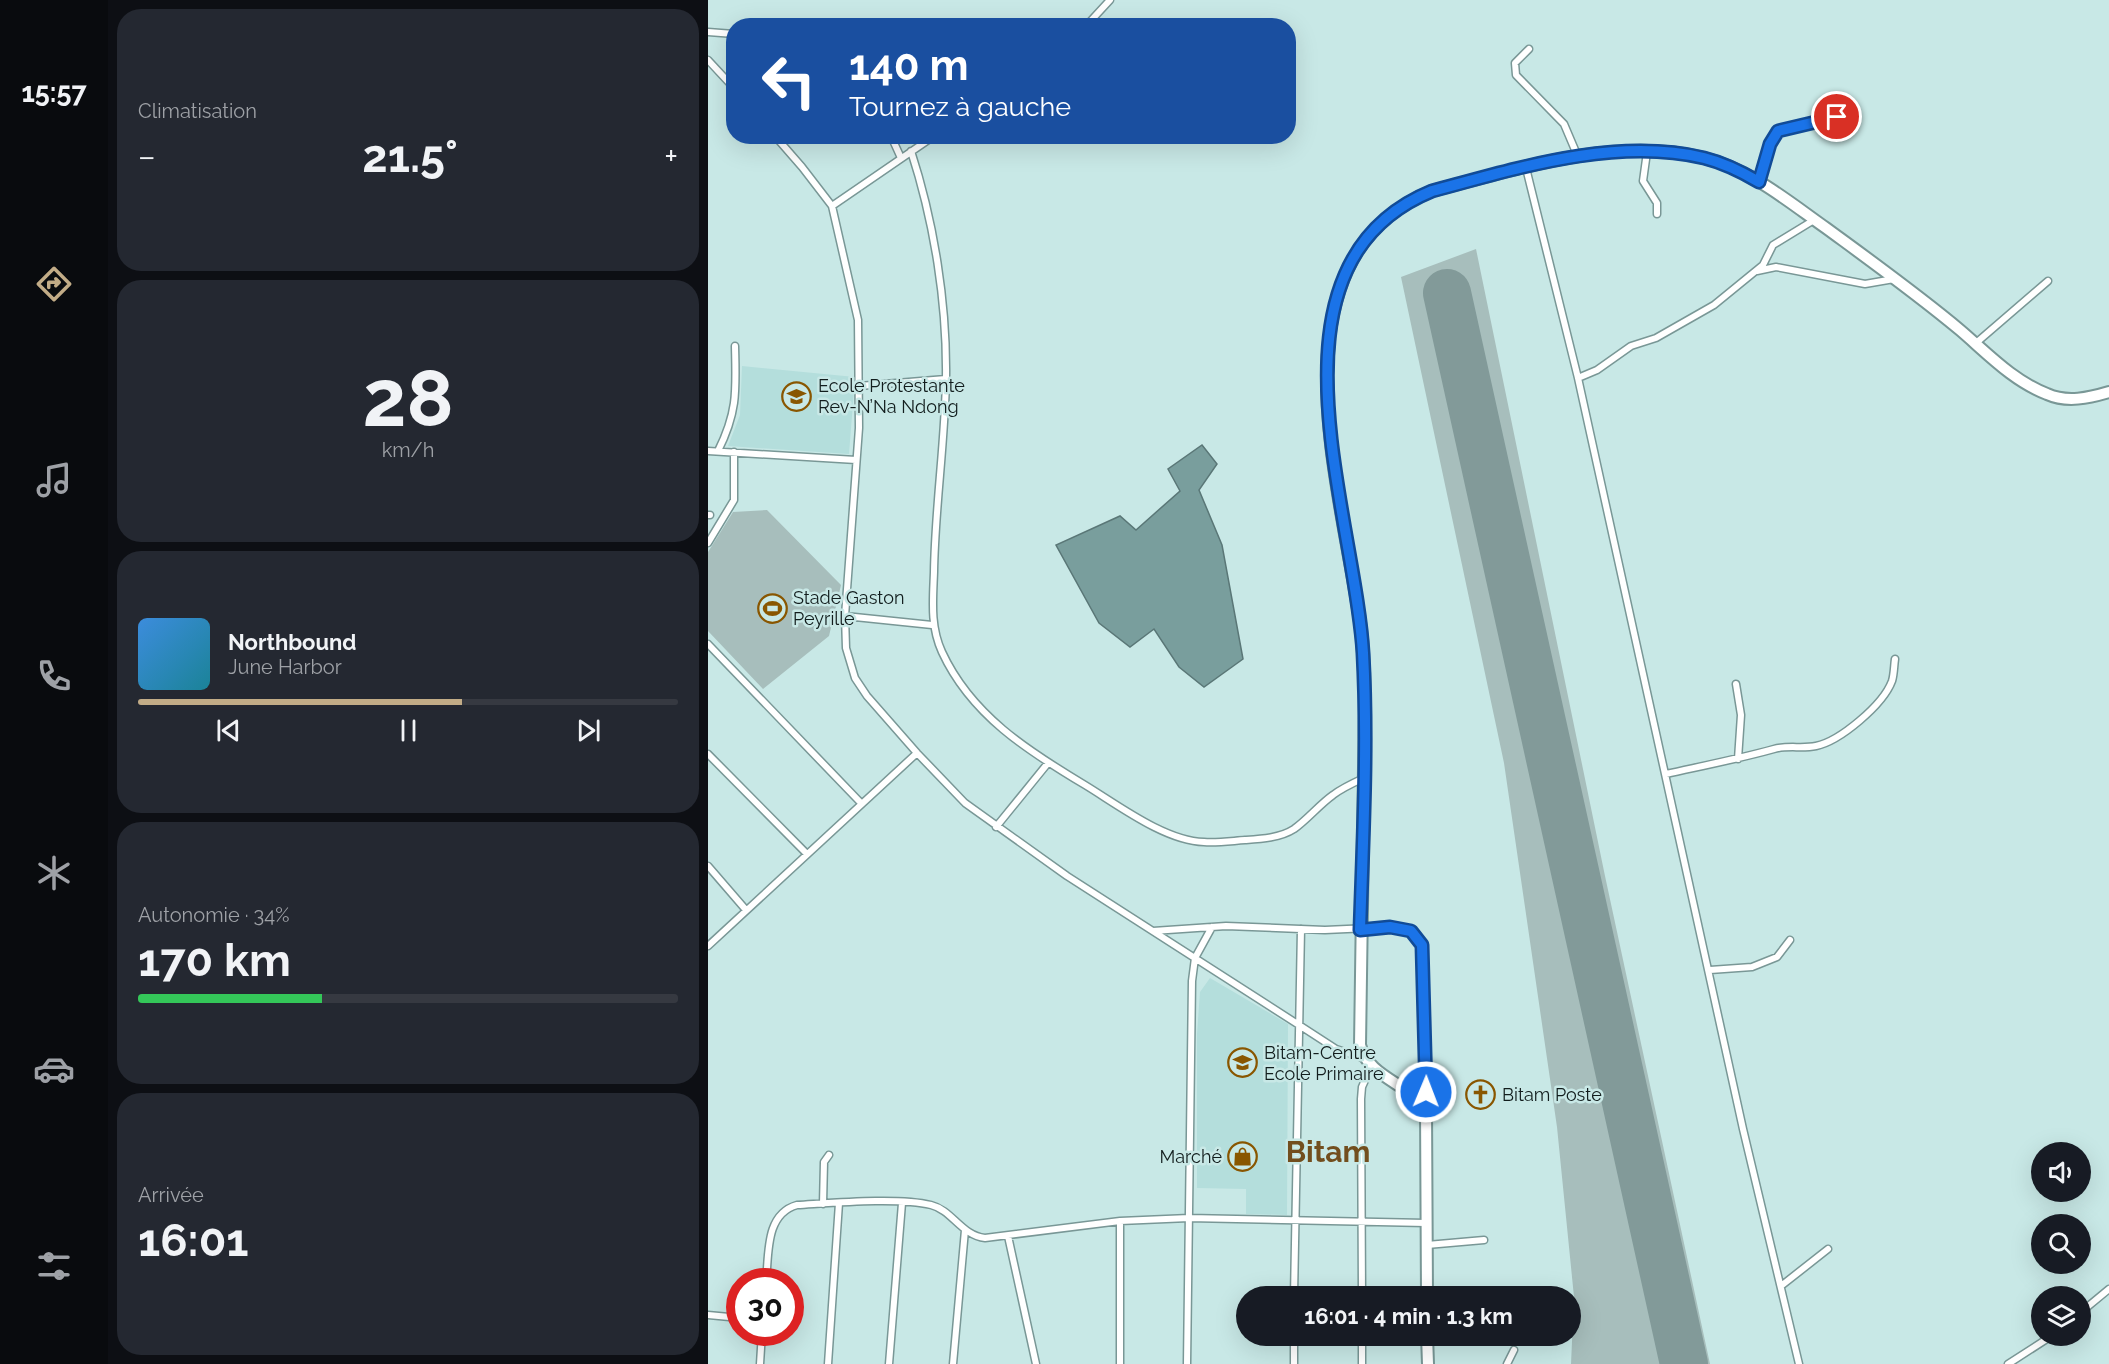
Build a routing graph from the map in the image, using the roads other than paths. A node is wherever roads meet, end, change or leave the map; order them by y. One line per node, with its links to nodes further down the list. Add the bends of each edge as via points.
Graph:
1 (1110, 0): 2 (street)
2 (1093, 18)
3 (708, 32): 4 (street)
4 (726, 33)
5 (1529, 49): 14 (street, via 1515,63 1516,75 1564,124)
6 (708, 60): 7 (street)
7 (726, 79)
8 (1837, 117): 17 (street, via 1778,131)
9 (782, 144): 18 (street)
10 (895, 144): 15 (street)
11 (922, 144): 12 (street)
12 (911, 152): 15 (street); 27 (street, via 922,185 935,255)
13 (1647, 152): 14 (highway); 17 (highway, via 1705,158); 19 (street, via 1643,181 1657,203)
14 (1578, 157): 16 (highway)
15 (901, 158): 18 (street)
16 (1526, 168): 26 (street); 45 (highway, via 1410,200 1367,237 1339,285 1329,340 1327,388 1360,622 1365,699)
17 (1759, 182): 20 (highway)
18 (832, 207): 28 (street, via 858,320)
19 (1657, 214)
20 (1814, 220): 21 (street, via 1773,245); 22 (highway)
21 (1756, 271): 22 (street, via 1776,267 1865,284); 26 (street, via 1709,309 1656,338 1631,346)
22 (1895, 279): 24 (highway)
23 (2048, 281): 24 (street)
24 (1976, 343): 29 (highway, via 2009,372 2048,395 2065,400)
25 (735, 346): 31 (street, via 732,420)
26 (1578, 378): 44 (street)
27 (946, 379): 28 (street); 36 (street)
28 (859, 386): 33 (street)
29 (2109, 392)
30 (708, 451): 31 (street)
31 (718, 451): 32 (street)
32 (734, 452): 33 (street); 34 (street, via 734,500)
33 (856, 460): 35 (street)
34 (708, 543)
35 (845, 616): 36 (street); 40 (street, via 846,648 855,678)
36 (932, 625): 43 (street, via 942,653 973,700 1000,730)
37 (708, 644): 46 (street)
38 (1895, 658): 42 (street, via 1889,687 1869,712 1839,735 1818,746 1776,748)
39 (1736, 684): 42 (street, via 1741,715)
40 (917, 753): 46 (street); 47 (street, via 965,803)
41 (708, 754): 48 (street)
42 (1738, 759): 44 (street)
43 (1048, 763): 45 (street, via 1155,826 1202,842 1263,839 1284,833 1334,794); 47 (street)
44 (1666, 774): 58 (street)
45 (1364, 778): 53 (highway)
46 (861, 802): 48 (street)
47 (996, 827): 54 (street)
48 (806, 853): 50 (street)
49 (708, 866): 50 (street)
50 (746, 910): 56 (street)
51 (1212, 927): 52 (street); 54 (street); 57 (street)
52 (1301, 929): 53 (street); 59 (street)
53 (1360, 930): 60 (highway, via 1359,1045); 62 (street, via 1390,927 1411,931 1422,945)
54 (1153, 931): 57 (street)
55 (1790, 940): 58 (street, via 1777,957 1752,967)
56 (708, 946)
57 (1195, 958): 59 (street); 67 (street)
58 (1710, 970): 81 (street)
59 (1299, 1025): 60 (street, via 1336,1049); 70 (street)
60 (1363, 1058): 61 (highway)
61 (1371, 1067): 62 (highway, via 1411,1092); 69 (street, via 1361,1099)
62 (1426, 1108): 71 (highway)
63 (829, 1155): 66 (street, via 824,1162)
64 (839, 1203): 65 (street); 66 (street); 93 (street)
65 (902, 1203): 72 (street, via 940,1208); 94 (street)
66 (823, 1204): 77 (street, via 797,1205 782,1212 771,1234)
67 (1189, 1218): 68 (street); 70 (street); 98 (street)
68 (1120, 1221): 73 (street); 97 (street)
69 (1362, 1221): 70 (street); 71 (street); 79 (street)
70 (1295, 1222): 78 (street)
71 (1426, 1223): 75 (highway)
72 (965, 1230): 73 (street, via 978,1237); 95 (street)
73 (1008, 1236): 96 (street)
74 (1484, 1240): 75 (street)
75 (1427, 1245): 80 (highway)
76 (1828, 1249): 81 (street)
77 (767, 1268)
78 (1294, 1286)
79 (1362, 1286)
80 (1427, 1286)
81 (1781, 1286): 103 (street)
82 (2109, 1289): 83 (street)
83 (2091, 1304)
84 (708, 1316): 85 (street)
85 (726, 1317)
86 (761, 1346): 92 (street)
87 (1294, 1346): 99 (street)
88 (1362, 1346): 100 (street)
89 (1427, 1346): 101 (highway)
90 (2036, 1346): 104 (street)
91 (1514, 1350): 102 (street)
92 (760, 1364)
93 (828, 1364)
94 (890, 1364)
95 (953, 1364)
96 (1036, 1364)
97 (1120, 1364)
98 (1187, 1364)
99 (1294, 1364)
100 (1362, 1364)
101 (1428, 1364)
102 (1507, 1364)
103 (1799, 1364)
104 (2008, 1364)

